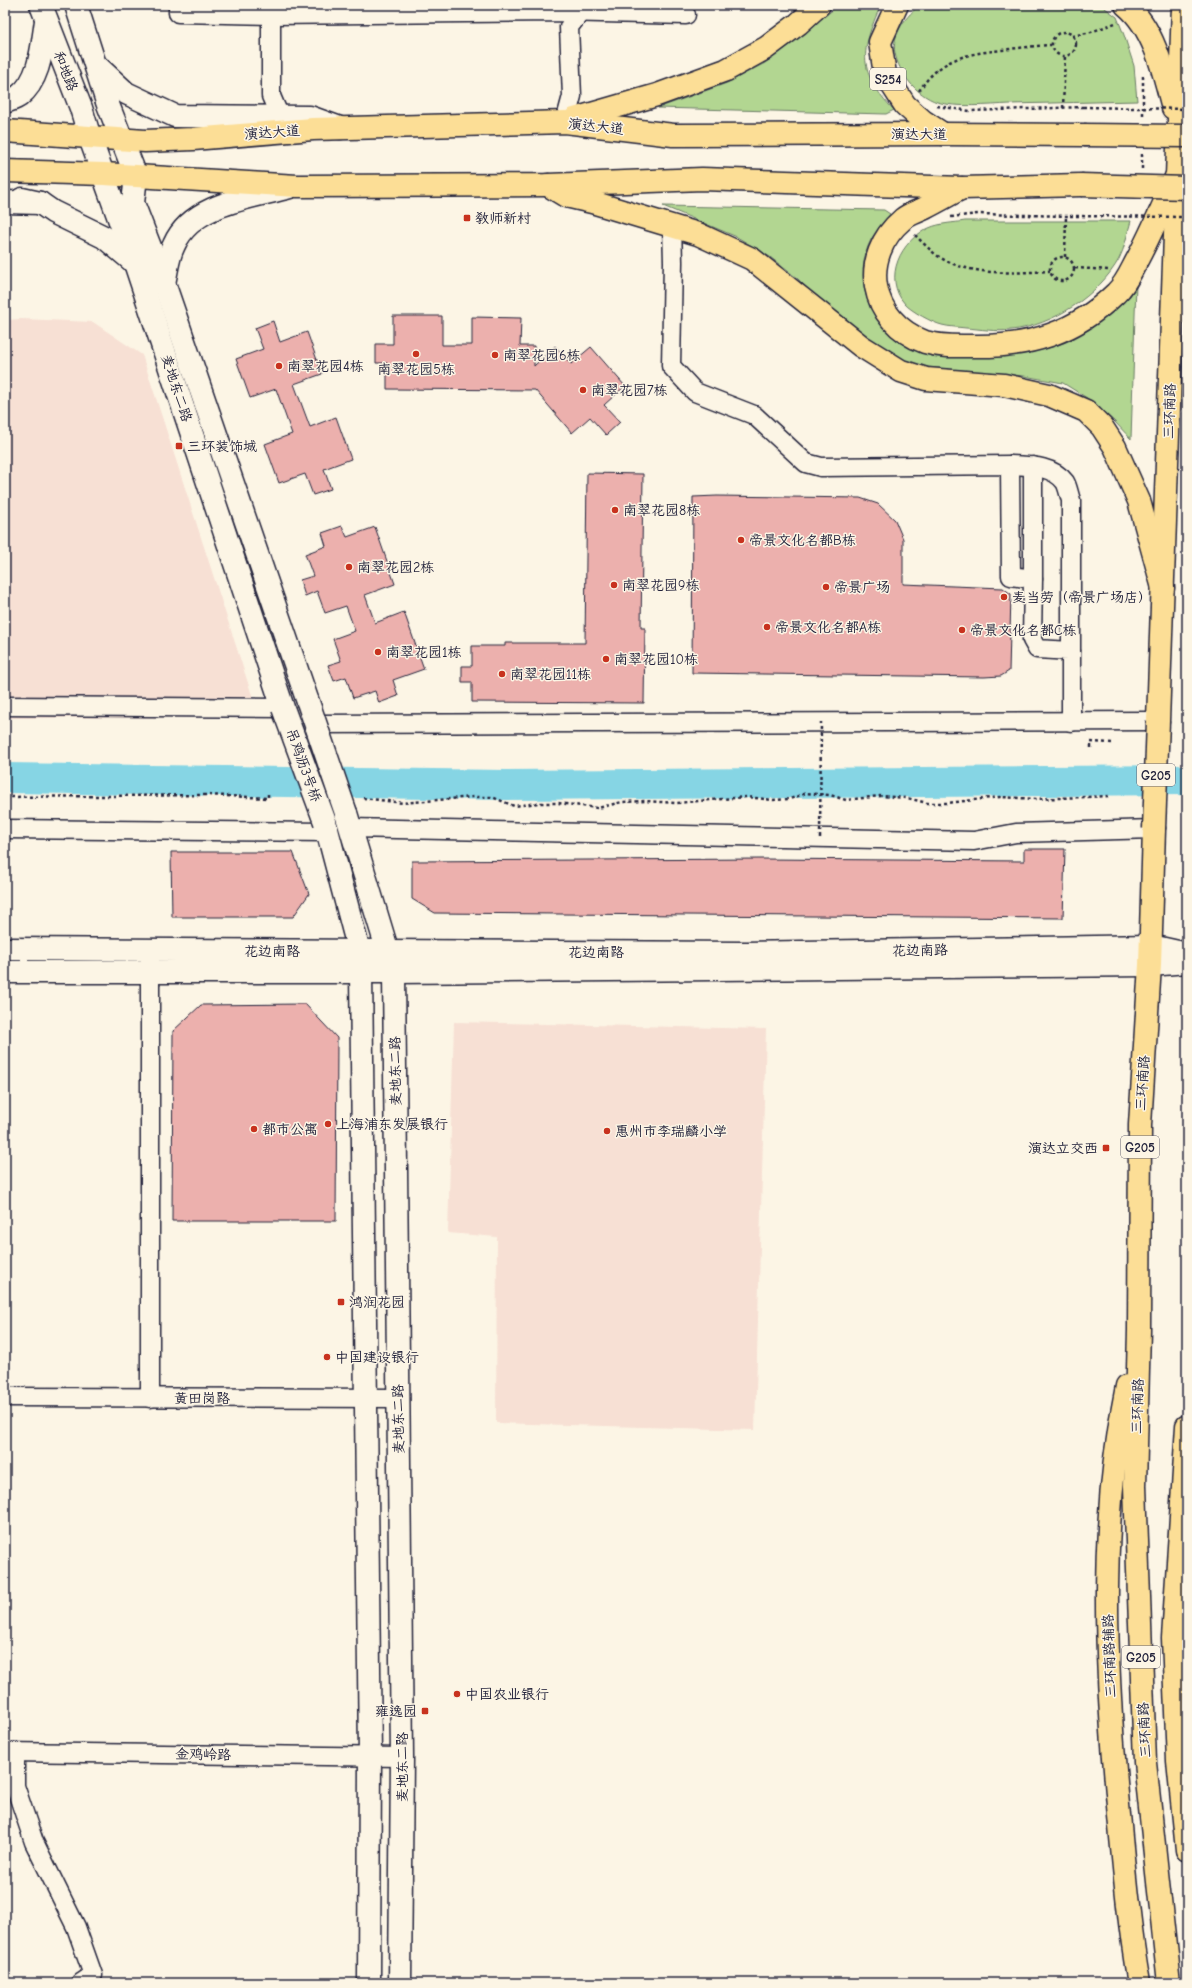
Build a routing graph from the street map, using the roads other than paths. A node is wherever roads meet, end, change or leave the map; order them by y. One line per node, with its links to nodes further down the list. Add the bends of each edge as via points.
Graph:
1 (76, 5): 12 (street)
2 (178, 5): 10 (street, via 178,13)
3 (819, 5): 15 (main road, via 766,48 726,70 657,95)
4 (897, 5): 19 (main road, S254, via 880,42 885,74 905,105)
5 (1183, 5): 18 (main road, 三环南路 / G205)
6 (363, 9): 7 (street); 10 (street)
7 (580, 9): 11 (street); 15 (street, via 569,28 572,96)
8 (1125, 12): 18 (main road, via 1135,12 1149,37 1160,61)
9 (44, 13): 13 (street, via 38,66 29,86 19,96); 20 (street, 和地路)
10 (271, 15): 14 (street, via 271,96)
11 (686, 15)
12 (98, 67): 14 (street, via 126,93 175,116); 21 (street, via 107,102)
13 (5, 102)
14 (280, 117): 16 (street, via 310,117)
15 (565, 122): 16 (main road, 演达大道); 19 (main road, 演达大道, via 673,135)
16 (340, 128): 21 (main road, 演达大道, via 193,139)
17 (5, 131): 20 (main road, 演达大道)
18 (1183, 132): 19 (main road, 演达大道, bridge, via 1084,135); 25 (main road, 三环南路 / G205)
19 (943, 134)
20 (90, 138): 21 (main road, 演达大道); 23 (street, 麦地东二路)
21 (123, 140): 24 (street)
22 (5, 171): 23 (main road)
23 (104, 174): 24 (main road); 33 (street, 麦地东二路)
24 (136, 176): 27 (main road); 34 (street, 麦地东二路, via 133,203)
25 (1182, 181): 28 (main road, bridge); 28 (main road, via 1117,292 1068,329 1021,343 989,347 945,346 925,342 891,320 876,290 874,272 877,255 887,235 908,215); 38 (main road, 三环南路 / G205)
26 (548, 185): 27 (main road); 28 (main road, via 702,179); 32 (main road, via 566,196)
27 (297, 186): 34 (street, via 219,206 197,216 182,230 173,246)
28 (962, 188)
29 (5, 195): 31 (street)
30 (5, 202): 31 (street)
31 (40, 203): 33 (street, via 104,237)
32 (672, 225): 35 (street, via 672,366 694,392 754,416 806,463 821,468); 38 (main road, via 752,259 861,346 901,371 926,379 1004,385 1049,395 1086,411 1102,427 1115,447 1139,502)
33 (135, 263): 42 (street, 麦地东二路)
34 (164, 283): 40 (street, 麦地东二路)
35 (1010, 465): 36 (street); 37 (street, via 1011,576)
36 (1033, 466): 37 (street); 39 (street, via 1053,472 1065,483 1071,500)
37 (1033, 579): 39 (street, via 1032,640 1037,649)
38 (1163, 588): 43 (main road, 三环南路 / G205)
39 (1071, 651): 44 (street)
40 (308, 702): 45 (street, 吊鸡沥3号桥, bridge)
41 (5, 706): 42 (street)
42 (283, 708): 47 (street, 吊鸡沥3号桥, bridge)
43 (1158, 721): 44 (street); 49 (main road, G205, bridge)
44 (1071, 722): 45 (street)
45 (315, 724): 46 (street, 吊鸡沥3号桥, bridge)
46 (348, 820): 49 (street, via 820,838 974,841 1016,833); 52 (street, 麦地东二路)
47 (327, 827): 48 (street); 55 (street)
48 (5, 828)
49 (1154, 829): 54 (main road, 三环南路 / G205)
50 (5, 949): 51 (street, 花边南路)
51 (150, 950): 55 (street, 花边南路); 57 (street)
52 (387, 951): 54 (street, 花边南路); 55 (street, 花边南路); 59 (street, 麦地东二路)
53 (1187, 954): 54 (street, 花边南路)
54 (1150, 955): 56 (street, 花边南路); 59 (street, 花边南路); 60 (main road, 三环南路 / G205, via 1140,1125)
55 (360, 962): 57 (street, 花边南路); 59 (street, 花边南路); 63 (street)
56 (1187, 962)
57 (150, 971): 58 (street, 花边南路); 62 (street)
58 (5, 972)
59 (394, 972): 64 (street, 麦地东二路)
60 (1139, 1330): 73 (main road, 三环南路辅路, via 1118,1432 1108,1520 1107,1635 1123,1863); 74 (main road, 三环南路 / G205, via 1135,1486 1145,1762)
61 (5, 1397): 62 (street, 黄田岗路)
62 (150, 1398): 63 (street, 黄田岗路)
63 (366, 1398): 64 (street, 黄田岗路); 67 (street)
64 (398, 1398): 68 (street, 麦地东二路)
65 (1187, 1426): 69 (main road, G205, via 1173,1638 1178,1761)
66 (10, 1752): 67 (street, 金鸡岭路); 70 (street, via 15,1786 34,1842 76,1926 93,1976)
67 (370, 1756): 68 (street, 金鸡岭路); 71 (street)
68 (402, 1756): 72 (street, 麦地东二路)
69 (1187, 1850)
70 (81, 1983)
71 (369, 1983)
72 (400, 1983)
73 (1139, 1983)
74 (1169, 1983)

